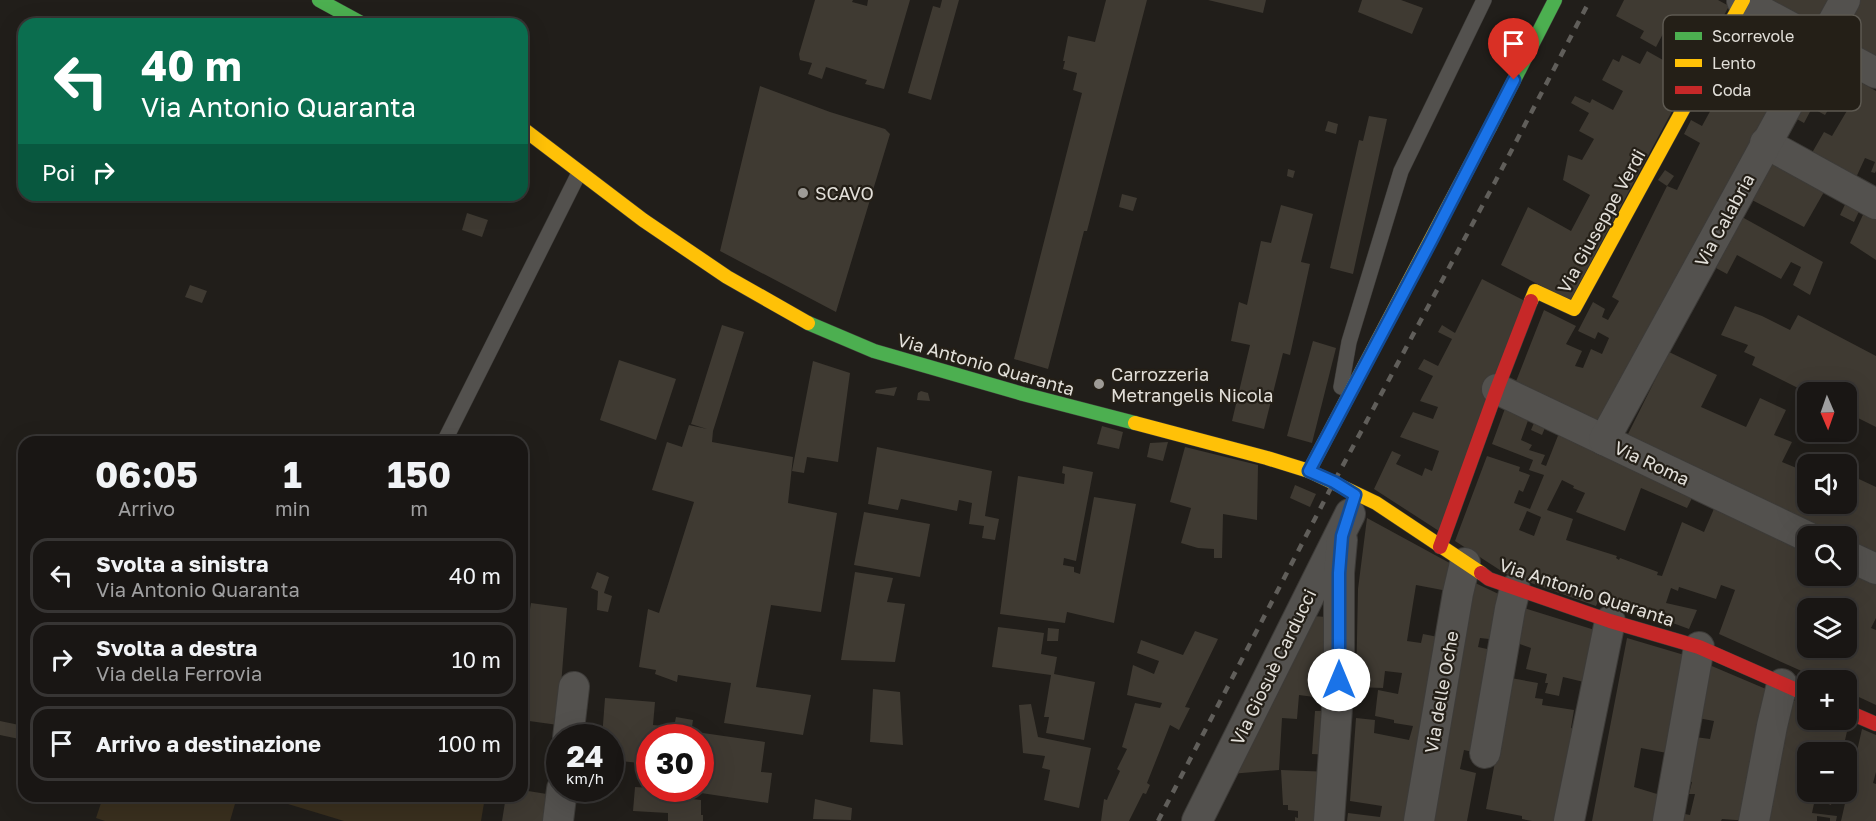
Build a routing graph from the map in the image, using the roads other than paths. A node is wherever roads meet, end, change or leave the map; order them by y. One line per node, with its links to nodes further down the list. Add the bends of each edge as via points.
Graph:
1 (319, 0): 9 (street)
2 (1484, 0): 19 (lane, via 1401,171 1349,342)
3 (1555, 0): 19 (street)
4 (1742, 0): 6 (street, Via Giuseppe Verdi); 7 (street)
5 (1845, 0): 8 (street, Via Calabria)
6 (1734, 15)
7 (1770, 15)
8 (1836, 15)
9 (352, 18)
10 (1861, 65): 11 (street)
11 (1876, 73)
12 (1682, 111): 18 (street, Via Giuseppe Verdi, via 1574,309 1535,291)
13 (1783, 111): 15 (street, Via Calabria)
14 (528, 133): 16 (street, Via Antonio Quaranta)
15 (1765, 143): 17 (street); 21 (street, Via Calabria)
16 (579, 173): 20 (lane); 22 (street, Via Antonio Quaranta, via 770,303 874,351)
17 (1876, 204)
18 (1497, 388): 21 (street, Via Roma); 25 (street, Via Giuseppe Verdi)
19 (1336, 420): 22 (street)
20 (447, 436)
21 (1604, 440): 24 (street, Via Roma)
22 (1309, 471): 23 (street, Via Antonio Quaranta, via 1334,482)
23 (1352, 504): 25 (street, Via Antonio Quaranta, via 1376,503); 40 (street, Via Giosuè Carducci); 41 (street, via 1342,536 1339,573 1339,680)
24 (1797, 532)
25 (1440, 547): 27 (street, Via Antonio Quaranta)
26 (1857, 560): 28 (street)
27 (1465, 563): 29 (street, Via Antonio Quaranta); 42 (street, Via delle Oche)
28 (1876, 569)
29 (1515, 589): 30 (street, Via Antonio Quaranta); 37 (street)
30 (1610, 621): 31 (street, Via Antonio Quaranta); 43 (street)
31 (1699, 647): 33 (street, Via Antonio Quaranta); 44 (street)
32 (574, 687): 35 (street)
33 (1795, 689): 45 (street, via 1772,726)
34 (1857, 716): 36 (street)
35 (570, 724)
36 (1876, 724)
37 (1485, 753)
38 (560, 802): 39 (street)
39 (558, 821)
40 (1197, 821)
41 (1329, 821)
42 (1419, 821)
43 (1569, 821)
44 (1668, 821)
45 (1754, 821)

